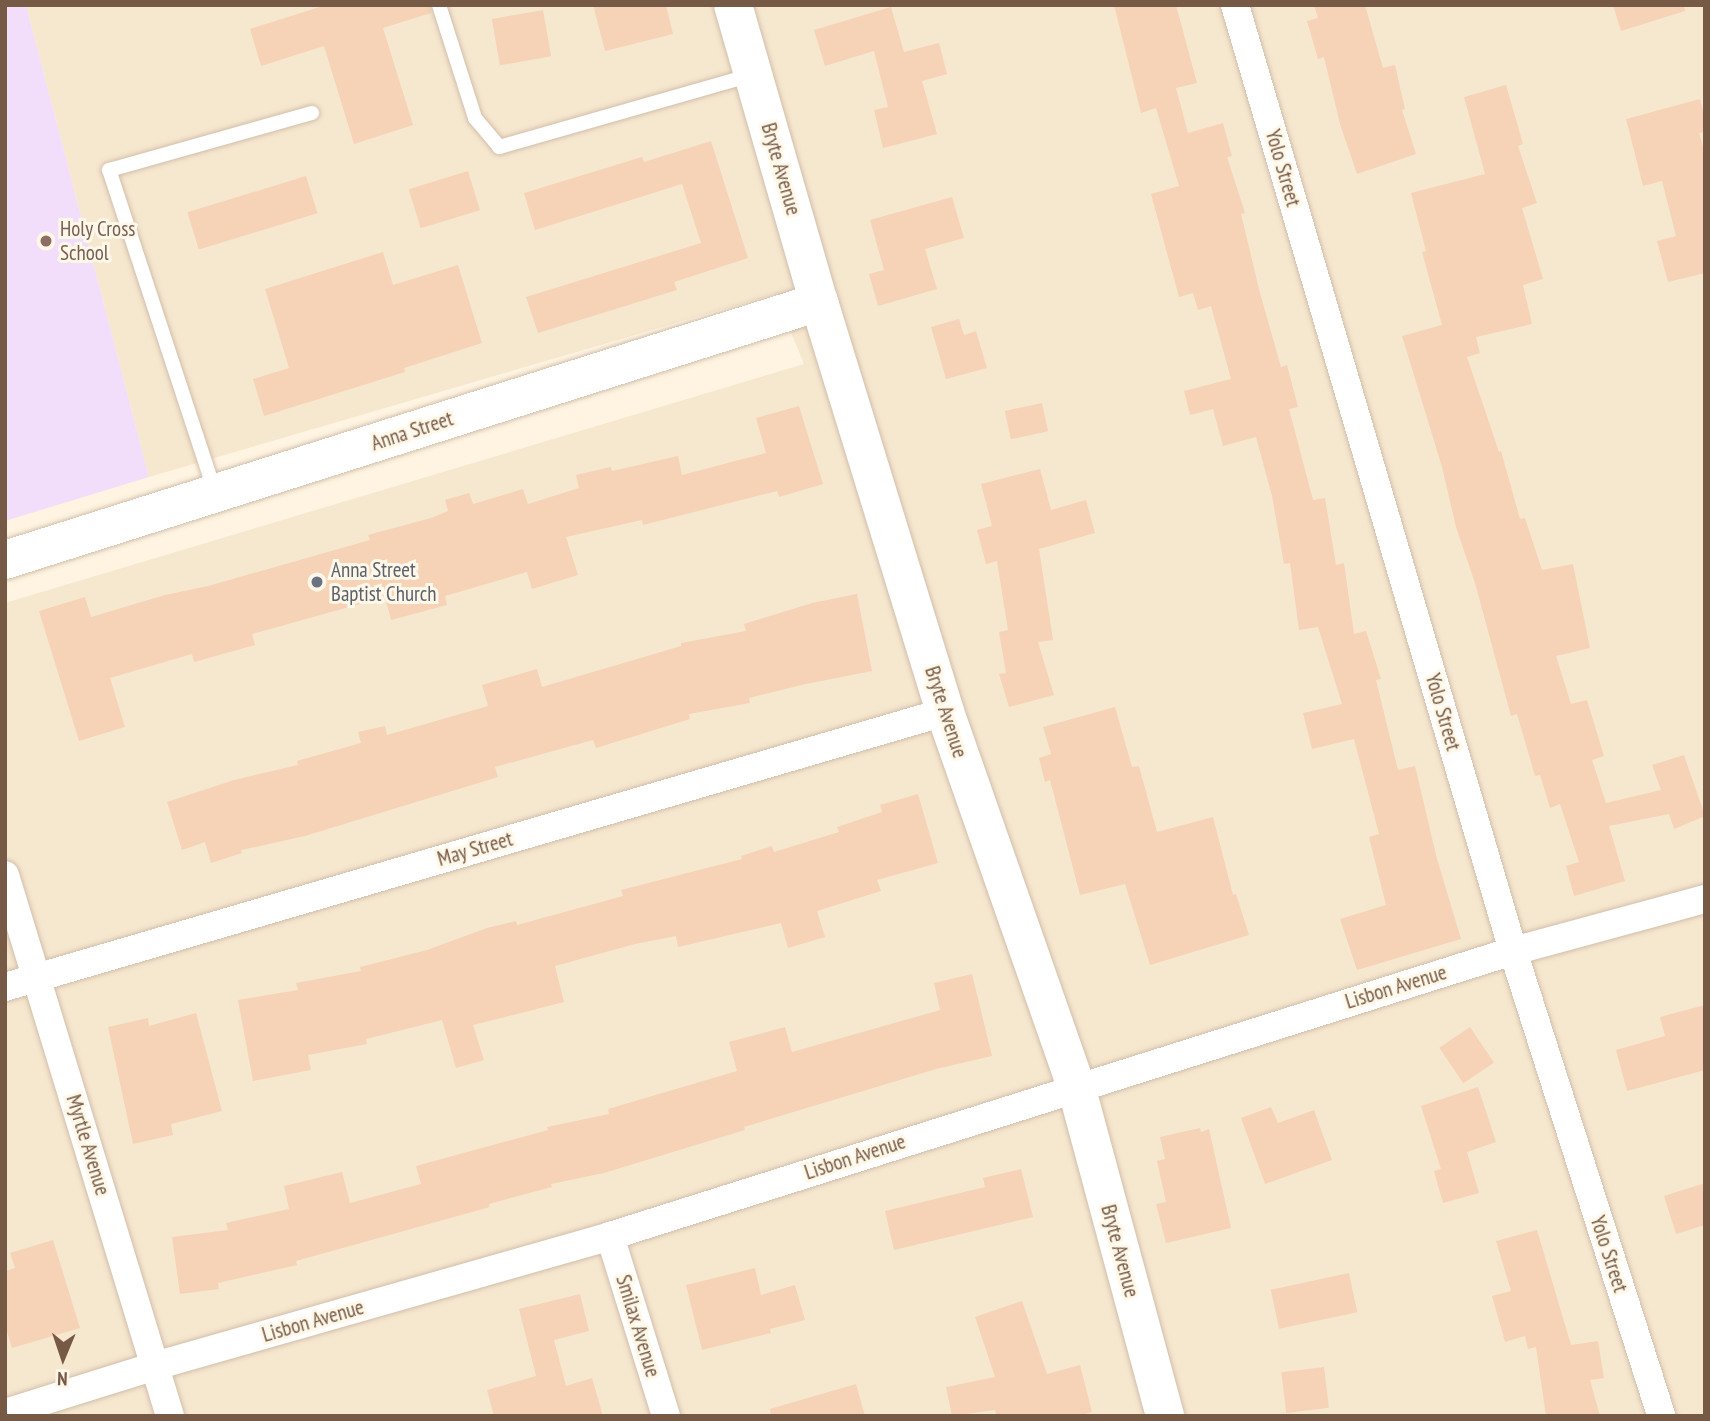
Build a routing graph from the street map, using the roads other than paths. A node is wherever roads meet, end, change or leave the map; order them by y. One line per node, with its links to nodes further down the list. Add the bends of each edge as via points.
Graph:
1 (439, 5): 4 (lane, via 475,118 499,147)
2 (733, 5): 4 (street, Bryte Avenue)
3 (1235, 5): 12 (street, Yolo Street)
4 (753, 75): 6 (street, Bryte Avenue)
5 (312, 113): 7 (lane, via 109,170)
6 (819, 302): 7 (street, Anna Street); 9 (street, Bryte Avenue)
7 (215, 494): 8 (street, Anna Street)
8 (5, 560)
9 (945, 712): 13 (street, May Street); 15 (street, Bryte Avenue)
10 (5, 875): 13 (street, Myrtle Avenue)
11 (1705, 899): 12 (street, Lisbon Avenue)
12 (1513, 951): 15 (street, Lisbon Avenue); 22 (street, Yolo Street)
13 (38, 976): 14 (street, May Street); 17 (street, Myrtle Avenue)
14 (5, 987)
15 (1076, 1086): 16 (street, Lisbon Avenue); 21 (street, Bryte Avenue)
16 (610, 1236): 17 (street, Lisbon Avenue); 20 (street, Smilax Avenue)
17 (155, 1366): 18 (street, Lisbon Avenue); 19 (street, Myrtle Avenue)
18 (5, 1413)
19 (170, 1416)
20 (666, 1416)
21 (1165, 1416)
22 (1661, 1416)

